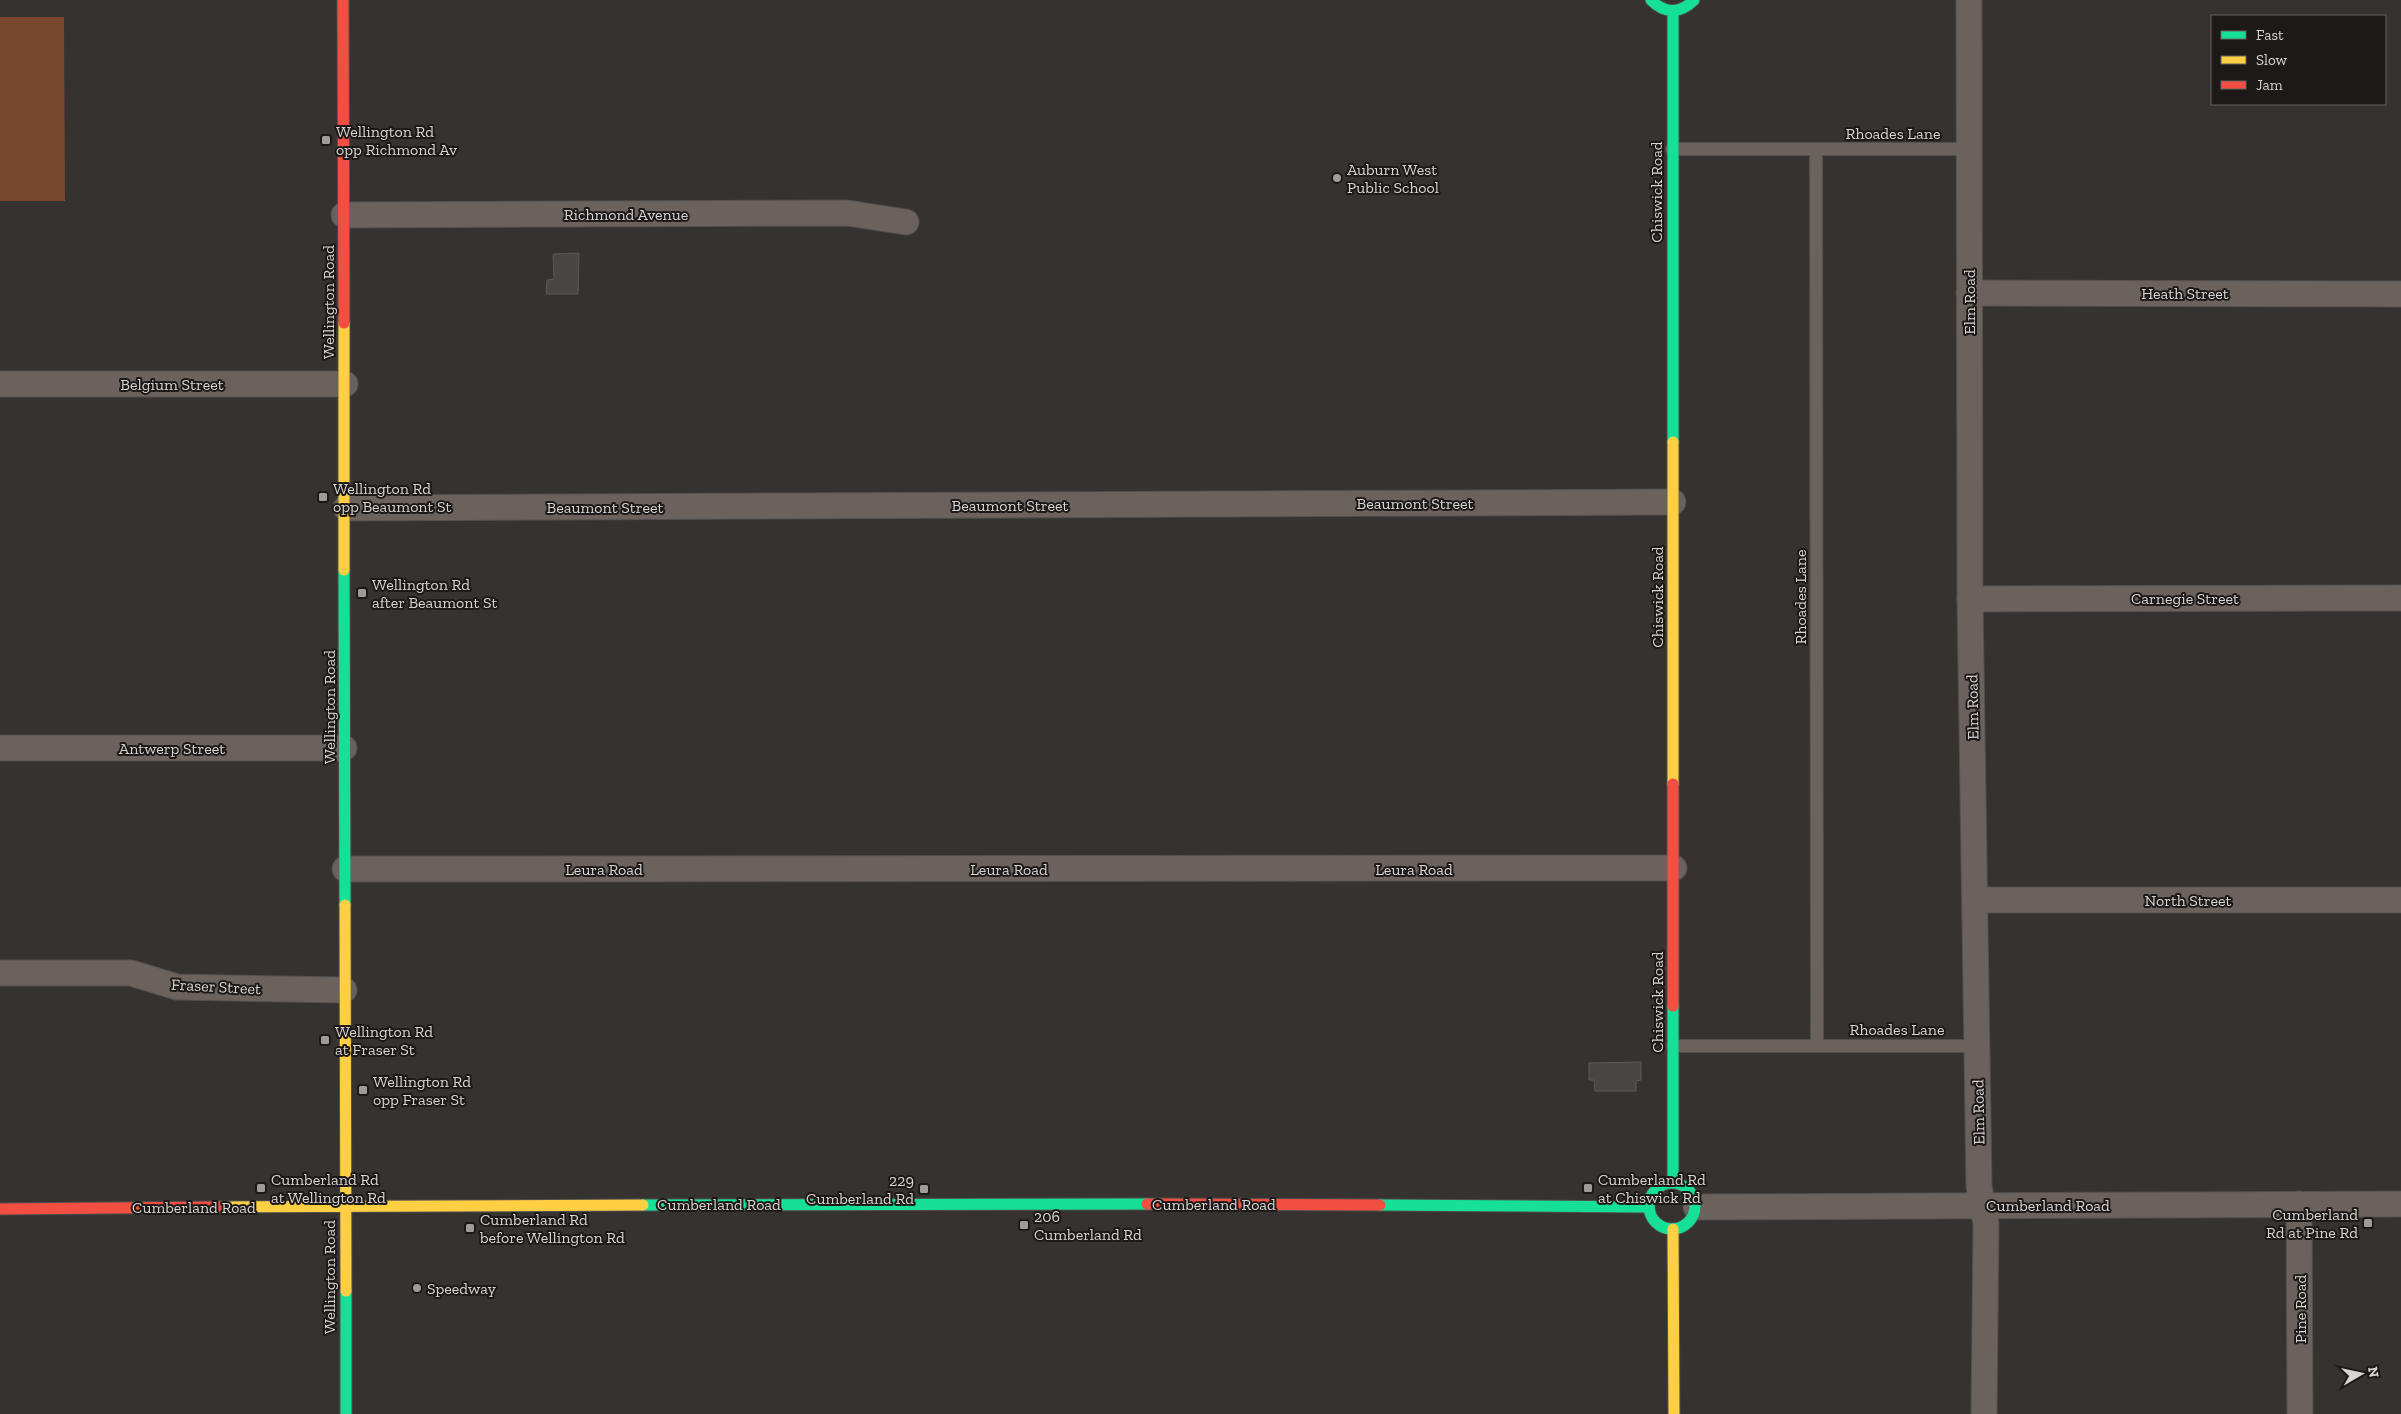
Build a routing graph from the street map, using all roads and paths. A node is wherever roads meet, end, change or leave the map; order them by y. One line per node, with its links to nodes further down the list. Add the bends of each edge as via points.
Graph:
1 (343, 0): 9 (street, Wellington Road)
2 (1651, 0): 5 (street, via 1657,7)
3 (1694, 0): 5 (street, via 1687,7)
4 (1969, 0): 8 (street, Elm Road)
5 (1672, 12): 6 (street, Chiswick Road)
6 (1672, 149): 7 (lane, Rhoades Lane); 15 (street, Chiswick Road)
7 (1816, 149): 8 (lane, Rhoades Lane); 27 (lane, Rhoades Lane)
8 (1969, 149): 11 (street, Elm Road)
9 (344, 216): 10 (street, Richmond Avenue, via 847,213); 14 (street, Wellington Road)
10 (906, 222)
11 (1969, 293): 12 (street, Heath Street); 18 (street, Elm Road)
12 (2401, 294)
13 (0, 384): 14 (street, Belgium Street)
14 (345, 384): 16 (street, Wellington Road)
15 (1673, 502): 16 (street, Beaumont Street); 21 (street, Chiswick Road)
16 (346, 508): 20 (street, Wellington Road)
17 (2401, 598): 18 (street, Carnegie Street)
18 (1970, 599): 23 (street, Elm Road)
19 (0, 748): 20 (street, Antwerp Street)
20 (344, 748): 22 (street, Wellington Road)
21 (1674, 868): 22 (street, Leura Road); 28 (street, Chiswick Road)
22 (345, 869): 26 (street, Wellington Road)
23 (1975, 900): 24 (street, North Street); 29 (street, Elm Road)
24 (2401, 900)
25 (0, 973): 26 (street, Fraser Street, via 131,973 177,987)
26 (344, 990): 34 (street, Wellington Road)
27 (1817, 1045): 28 (lane, Rhoades Lane); 29 (lane, Rhoades Lane)
28 (1674, 1046): 30 (street, Chiswick Road)
29 (1977, 1046): 33 (street, Elm Road, via 1979,1186)
30 (1673, 1182): 35 (street, via 1653,1192); 36 (street, via 1692,1192)
31 (2299, 1204): 32 (street, Cumberland Road); 33 (street, Cumberland Road); 42 (street, Pine Road)
32 (2401, 1204)
33 (1983, 1205): 36 (street, Cumberland Road); 41 (street, Elm Road, via 1986,1224)
34 (344, 1206): 35 (street, Cumberland Road, via 1156,1204); 37 (street, Cumberland Road); 39 (street, Wellington Road)
35 (1649, 1207): 38 (street, via 1650,1214 1659,1225)
36 (1696, 1207): 38 (street, via 1686,1225)
37 (0, 1208)
38 (1673, 1229): 40 (street)
39 (346, 1414)
40 (1674, 1414)
41 (1984, 1414)
42 (2300, 1414)

